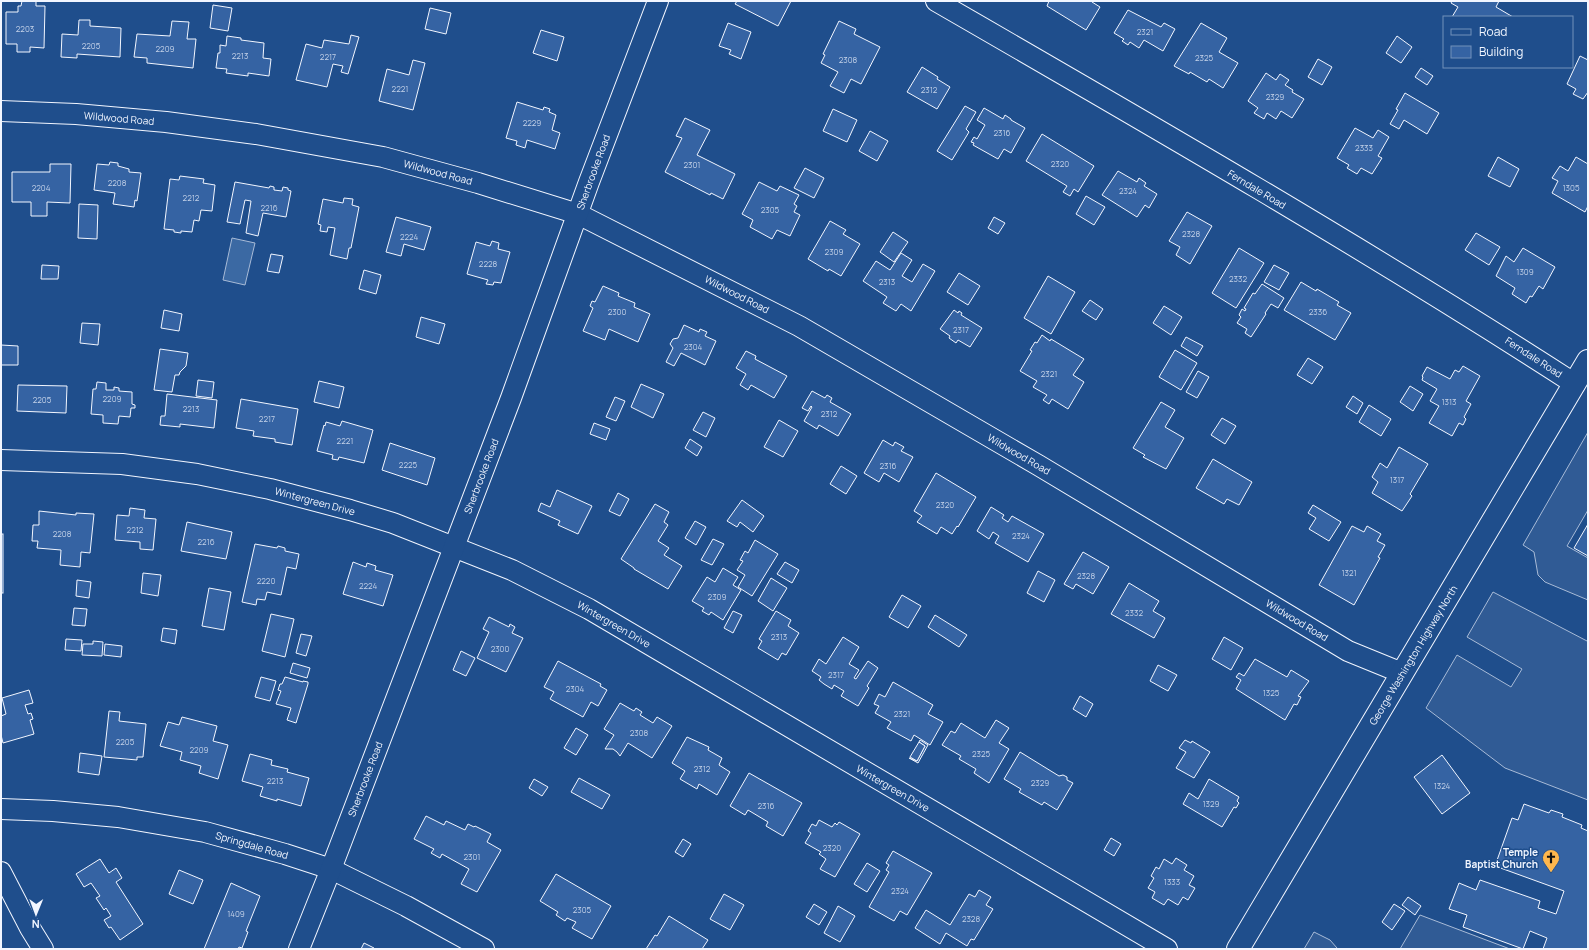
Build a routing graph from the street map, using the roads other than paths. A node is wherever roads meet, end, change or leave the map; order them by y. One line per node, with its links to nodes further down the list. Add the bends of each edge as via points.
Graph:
1 (658, 1): 4 (street, Sherbrooke Road)
2 (936, 1): 6 (street, Ferndale Road, via 1166,134 1467,314)
3 (1, 111): 4 (street, Wildwood Road, via 158,121 256,134 383,157)
4 (578, 214): 8 (street, Sherbrooke Road); 9 (street, Wildwood Road, via 799,326 1038,465 1348,652)
5 (1588, 361): 6 (main road, George Washington Highway North)
6 (1575, 384): 9 (main road, George Washington Highway North)
7 (1, 460): 8 (street, Wintergreen Drive, via 122,464 197,474 270,489 350,510)
8 (454, 546): 11 (street, Sherbrooke Road); 16 (street, Wintergreen Drive, via 512,570 589,609)
9 (1402, 673): 17 (main road, George Washington Highway North)
10 (1, 809): 11 (street, Springdale Road, via 118,817 205,832)
11 (331, 869): 14 (street, Sherbrooke Road); 15 (street, Springdale Road)
12 (1, 872): 13 (street)
13 (43, 949)
14 (299, 949)
15 (484, 949)
16 (1167, 949)
17 (1238, 949)

